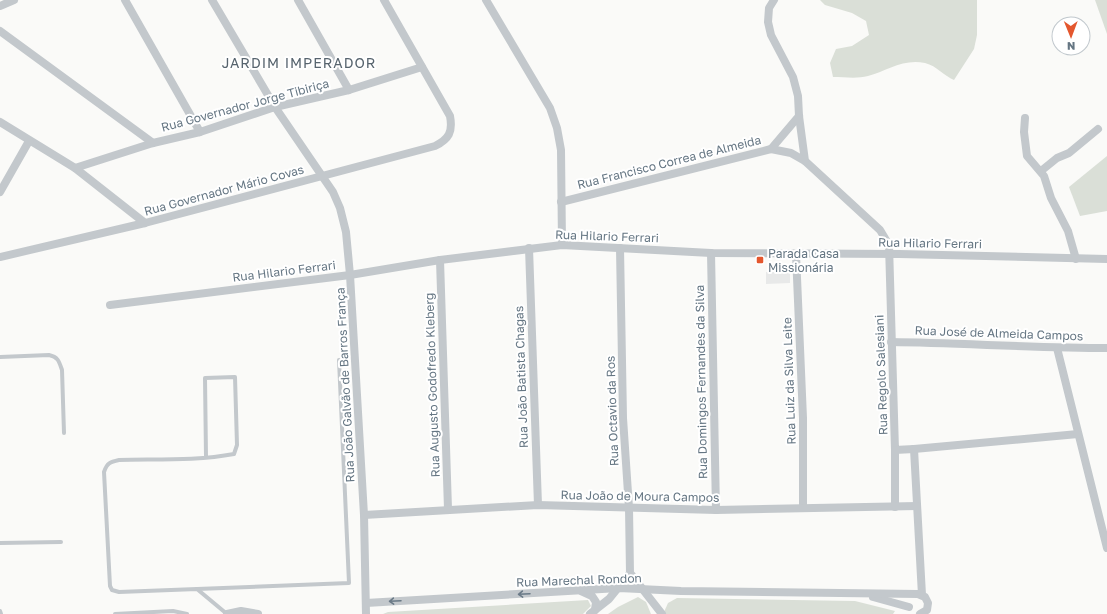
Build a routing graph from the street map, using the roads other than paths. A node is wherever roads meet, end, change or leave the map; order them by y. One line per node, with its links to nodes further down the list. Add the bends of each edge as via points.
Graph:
1 (14, 0): 8 (street)
2 (125, 0): 17 (street)
3 (212, 0): 12 (street, Rua João Galvão de Barros França)
4 (298, 0): 11 (street)
5 (384, 0): 10 (street)
6 (486, 0): 26 (street, via 550,108 558,128 561,150)
7 (774, 0): 13 (street, via 769,8 768,22 771,35 793,77 798,96)
8 (0, 6)
9 (0, 31): 19 (street)
10 (422, 67): 11 (street, Rua Governador Jorge Tibiriça); 24 (street, Rua Governador Mário Covas, via 450,116 450,136 435,146)
11 (349, 90): 12 (street, Rua Governador Jorge Tibiriça)
12 (275, 107): 17 (street, Rua Governador Jorge Tibiriça); 24 (street, Rua João Galvão de Barros França)
13 (799, 116): 20 (street); 21 (street)
14 (1025, 118): 23 (street, via 1024,132 1028,156)
15 (0, 122): 18 (street)
16 (1098, 129): 23 (street, via 1069,153)
17 (200, 132): 19 (street, Rua Governador Jorge Tibiriça)
18 (29, 140): 22 (street); 25 (street)
19 (153, 142): 22 (street, Rua Governador Jorge Tibiriça)
20 (771, 149): 21 (street, Rua Francisco Correa de Almeida, via 791,153); 26 (street, Rua Francisco Correa de Almeida)
21 (805, 161): 33 (street, Rua Francisco Correa de Almeida, via 880,230 889,245)
22 (74, 168): 27 (street)
23 (1041, 171): 35 (street, via 1068,232)
24 (322, 176): 27 (street, Rua Governador Mário Covas); 38 (street, Rua João Galvão de Barros França, via 340,208 346,232)
25 (0, 192)
26 (561, 202): 28 (street)
27 (145, 223): 34 (street, Rua Governador Mário Covas)
28 (562, 245): 29 (street, Rua Hilario Ferrari); 30 (street, Rua Hilario Ferrari)
29 (529, 248): 37 (street, Rua Hilario Ferrari); 50 (street, Rua João Batista Chagas)
30 (620, 248): 31 (street, Rua Hilario Ferrari); 53 (street, Rua Octavio da Ros, via 622,418)
31 (711, 253): 32 (street, Rua Hilario Ferrari); 56 (street, Rua Domingos Fernandes da Silva)
32 (796, 254): 33 (street, Rua Hilario Ferrari); 54 (street, Rua Luiz da Silva Leite, via 803,418)
33 (890, 254): 35 (street, Rua Hilario Ferrari); 40 (street, Rua Regolo Salesiani)
34 (0, 257)
35 (1076, 259): 36 (street, Rua Hilario Ferrari)
36 (1107, 259)
37 (440, 260): 38 (street, Rua Hilario Ferrari); 55 (street, Rua Augusto Godofredo Kleberg)
38 (350, 275): 39 (street, Rua Hilario Ferrari); 57 (street, Rua João Galvão de Barros França)
39 (110, 305)
40 (891, 342): 41 (street, Rua José de Almeida Campos); 48 (street, Rua Regolo Salesiani)
41 (1057, 348): 42 (street, Rua José de Almeida Campos); 46 (street)
42 (1107, 348)
43 (0, 357): 45 (lane, via 49,355 59,361 62,370)
44 (338, 360): 63 (lane, via 349,583)
45 (64, 433)
46 (1078, 434): 47 (street, Rua Regolo Salesiani); 60 (street)
47 (914, 449): 48 (street, Rua Regolo Salesiani); 51 (street)
48 (895, 450): 52 (street)
49 (206, 457): 49 (lane, via 234,454 237,450 235,377 205,378); 63 (lane, via 119,460 110,462 104,472 108,573 112,590 119,592)
50 (538, 505): 53 (street, Rua João de Moura Campos); 55 (street, Rua João de Moura Campos)
51 (916, 506): 52 (street, Rua João de Moura Campos); 67 (street)
52 (895, 507): 54 (street, Rua João de Moura Campos)
53 (629, 508): 56 (street, Rua João de Moura Campos); 61 (street, Rua Octavio da Ros)
54 (803, 508): 56 (street, Rua João de Moura Campos)
55 (448, 509): 57 (street, Rua João de Moura Campos)
56 (716, 510)
57 (364, 515): 68 (street, Rua João Galvão de Barros França)
58 (61, 542): 59 (lane)
59 (0, 543)
60 (1107, 548)
61 (630, 573): 62 (street); 64 (street)
62 (619, 588): 64 (street, Rua Marechal Rondon); 65 (street, Rua Marechal Rondon); 70 (street)
63 (197, 589): 75 (lane)
64 (642, 589): 66 (street, Rua Marechal Rondon); 78 (street)
65 (582, 591): 68 (street, Rua Marechal Rondon, one-way to 68); 70 (street, via 592,596 596,602)
66 (864, 594): 67 (street); 71 (street)
67 (918, 595): 71 (street, via 910,599); 71 (street, via 928,603)
68 (366, 603): 77 (street, Rua João Galvão de Barros França)
69 (0, 611): 72 (lane)
70 (592, 612)
71 (916, 612)
72 (1, 614)
73 (116, 614): 74 (lane, via 173,611)
74 (187, 614)
75 (227, 614): 76 (street, via 241,611)
76 (258, 614)
77 (366, 614)
78 (662, 614)

